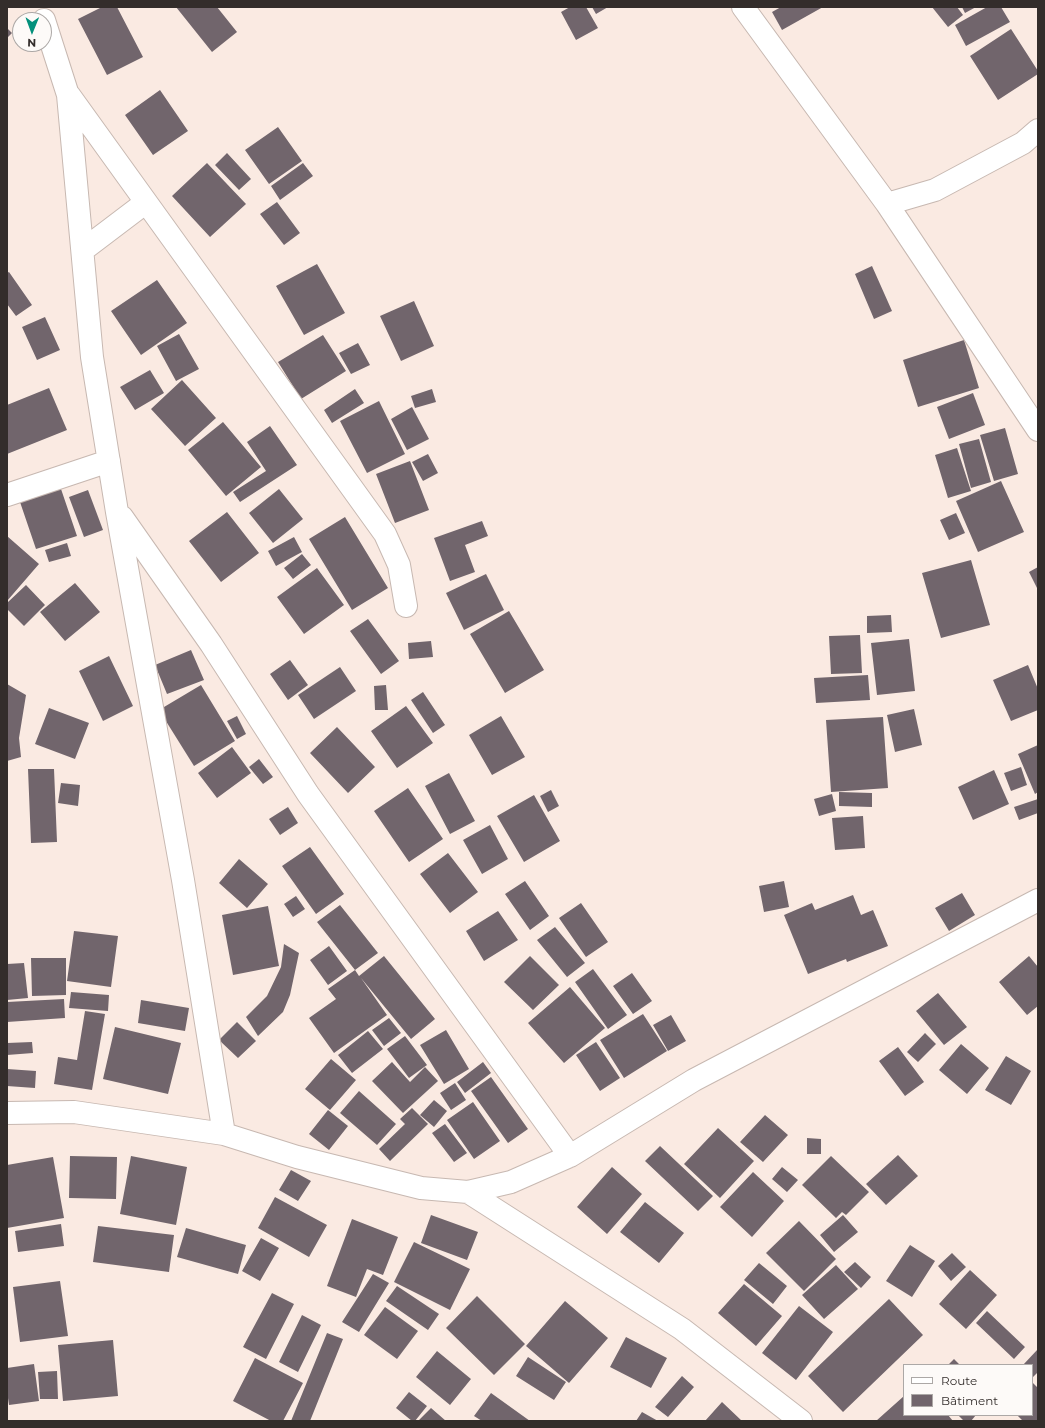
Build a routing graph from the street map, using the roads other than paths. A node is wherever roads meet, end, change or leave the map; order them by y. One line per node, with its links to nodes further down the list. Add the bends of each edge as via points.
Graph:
1 (743, 7): 6 (street)
2 (52, 45): 3 (street)
3 (68, 95): 5 (street); 7 (street)
4 (1038, 130): 6 (street, via 1023,142 935,190)
5 (145, 202): 7 (street); 12 (street, via 385,534 399,565)
6 (887, 204): 8 (street)
7 (83, 250): 9 (street, via 92,358)
8 (1038, 430)
9 (109, 461): 10 (street); 11 (street)
10 (7, 495)
11 (117, 512): 15 (street, via 183,880); 16 (street, via 211,644 308,794)
12 (406, 606)
13 (1038, 900): 16 (street, via 694,1080)
14 (7, 1113): 15 (street, via 74,1112)
15 (224, 1134): 17 (street, via 297,1157 421,1188)
16 (570, 1156): 17 (street, via 511,1182)
17 (468, 1192): 18 (street, via 682,1329)
18 (801, 1421)

